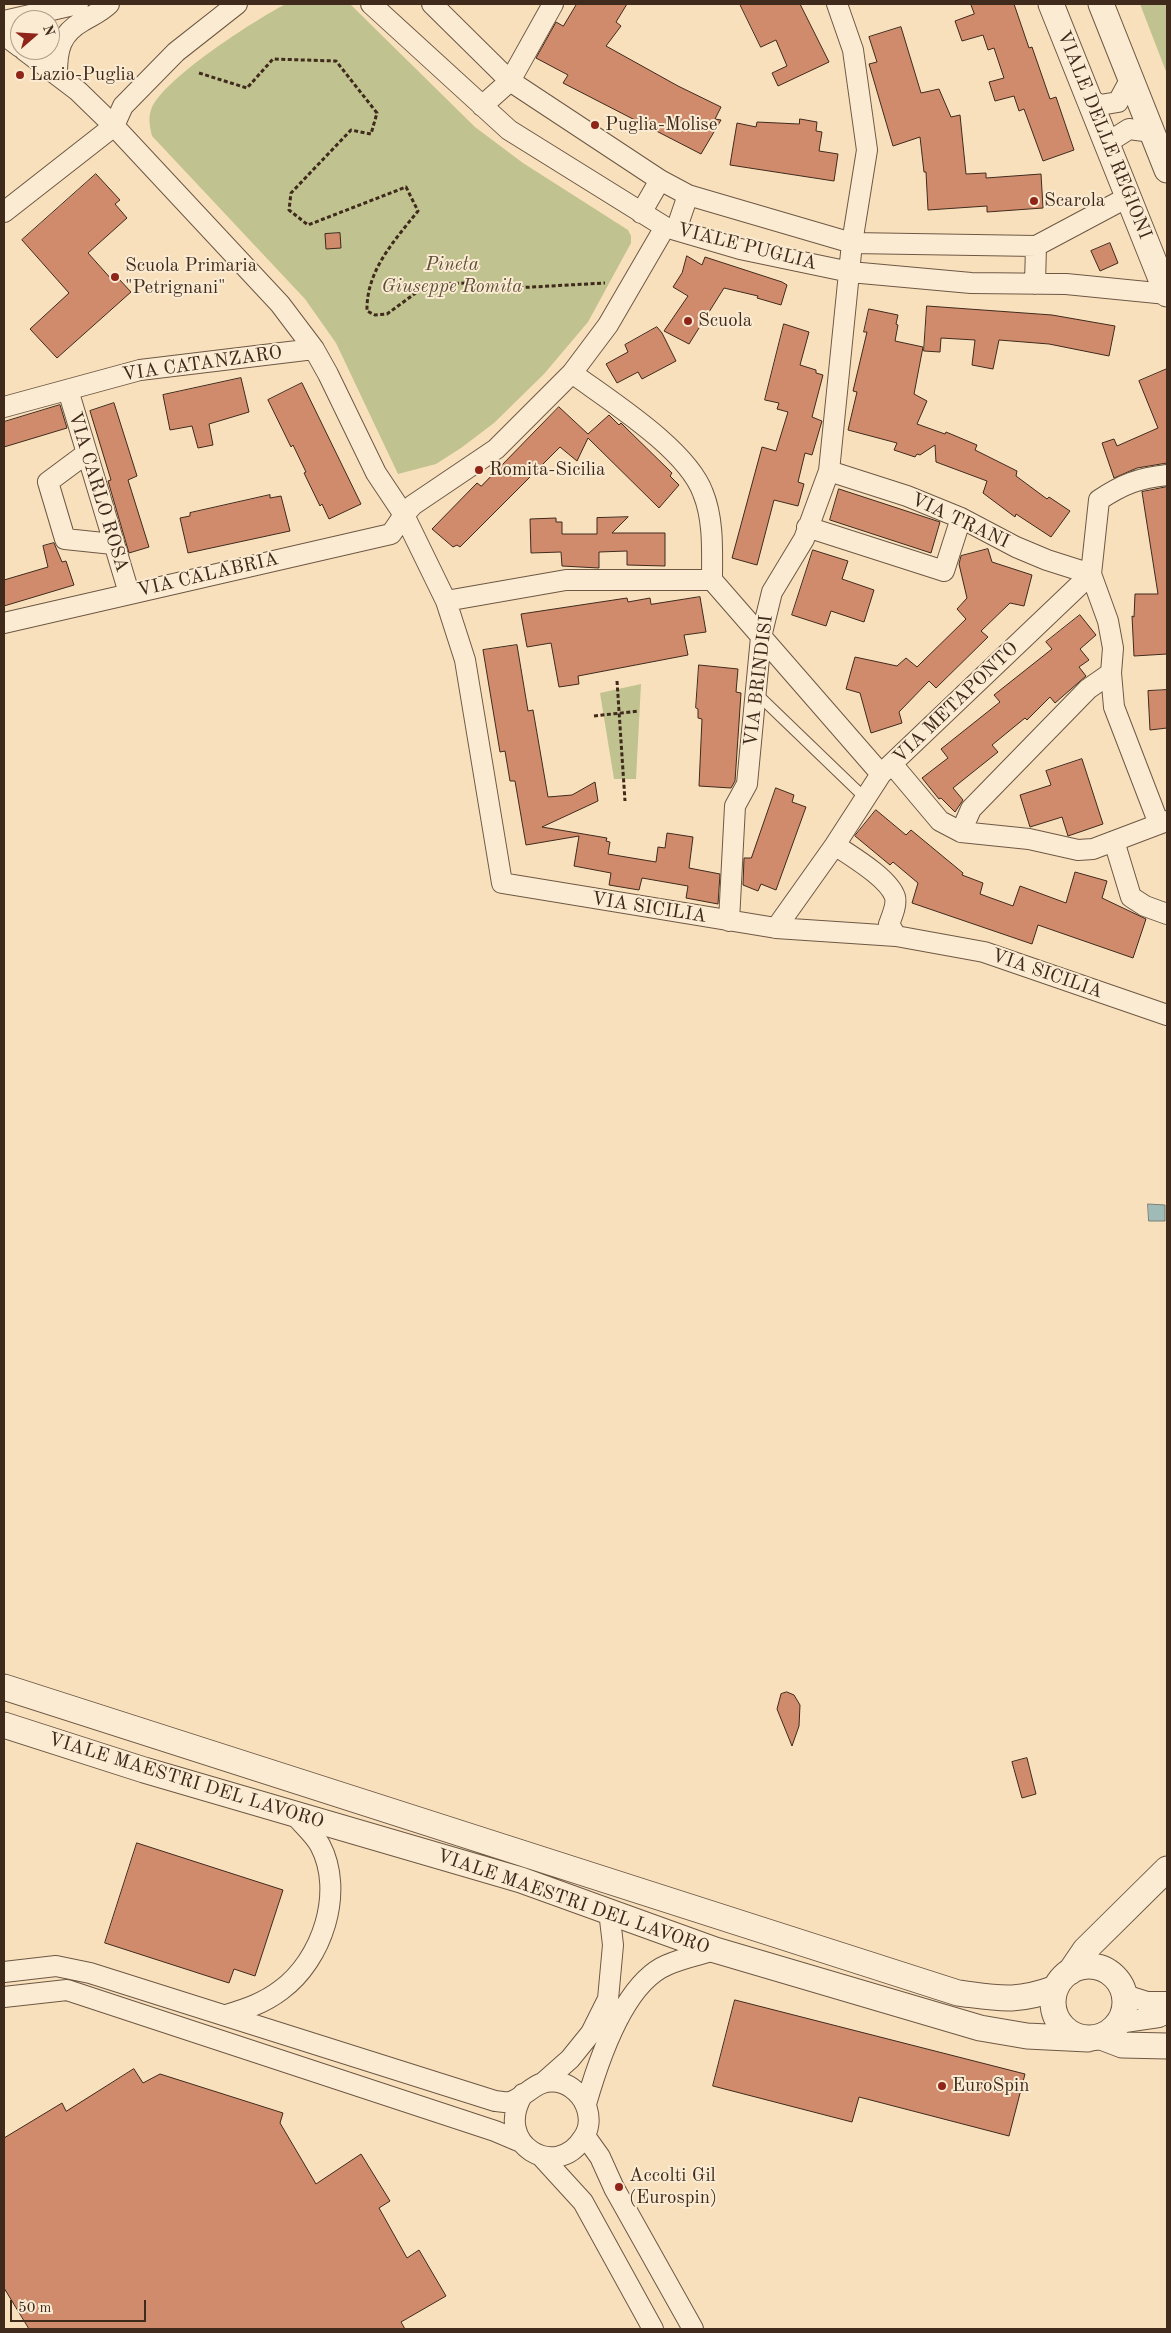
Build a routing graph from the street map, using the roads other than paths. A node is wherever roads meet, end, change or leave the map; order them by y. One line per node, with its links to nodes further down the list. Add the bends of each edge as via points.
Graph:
1 (78, 4): 10 (street)
2 (109, 4): 12 (street, via 70,29 57,52)
3 (237, 4): 17 (street, via 176,52 123,106)
4 (371, 4): 16 (street, VIALE PUGLIA)
5 (432, 4): 14 (street, VIALE PUGLIA)
6 (553, 4): 14 (street)
7 (837, 4): 27 (street, VIA BRINDISI, via 853,50 867,150)
8 (1051, 4): 15 (street, VIALE DELLE REGIONI)
9 (1101, 4): 13 (street)
10 (4, 20)
11 (38, 60): 12 (street, VIA SICILIA)
12 (57, 74): 17 (street, VIA SICILIA)
13 (1130, 80): 15 (street, via 1118,102 1100,105); 18 (street)
14 (510, 81): 16 (street); 21 (street, VIALE PUGLIA)
15 (1088, 98): 19 (street, VIALE DELLE REGIONI)
16 (482, 106): 25 (street, VIALE PUGLIA, via 509,130)
17 (114, 126): 24 (street); 32 (street, VIA SICILIA, via 280,304)
18 (1152, 132): 19 (street, via 1129,128); 20 (street)
19 (1107, 143): 23 (street, VIALE DELLE REGIONI)
20 (1167, 170)
21 (660, 180): 22 (street, VIALE PUGLIA); 25 (street)
22 (688, 195): 26 (street, VIA CALABRIA); 27 (street, VIALE PUGLIA)
23 (1128, 197): 28 (street, VIALE PUGLIA); 31 (street, VIALE DELLE REGIONI)
24 (4, 212)
25 (641, 213): 26 (street, VIALE PUGLIA)
26 (670, 228): 29 (street, VIALE PUGLIA, via 740,250); 33 (street, VIA CALABRIA, via 608,325)
27 (852, 243): 28 (street, VIALE PUGLIA); 29 (street, VIA BRINDISI)
28 (1036, 246): 30 (street)
29 (850, 272): 30 (street, VIALE PUGLIA); 37 (street, VIA BRINDISI)
30 (1035, 284): 31 (street, VIALE PUGLIA)
31 (1167, 294)
32 (314, 349): 34 (street, VIA CATANZARO, via 140,370); 39 (street, VIA SICILIA, via 376,473)
33 (572, 373): 39 (street, VIA CALABRIA, via 496,449 413,505); 44 (street, via 652,432 683,462 703,493 712,535)
34 (68, 390): 35 (street, VIA CATANZARO); 36 (street, VIA CARLO ROSA)
35 (4, 407)
36 (86, 453): 42 (street, VIA CARLO ROSA); 42 (street, via 48,482 64,539)
37 (828, 471): 40 (street, VIA TRANI, via 907,496); 41 (street, VIA BRINDISI)
38 (1167, 475): 43 (street, via 1142,478 1118,487 1099,500)
39 (404, 515): 45 (street, VIA CALABRIA, via 391,534); 46 (street, VIA SICILIA)
40 (961, 518): 41 (street, via 944,571); 43 (street, VIA TRANI, via 1040,557)
41 (808, 527): 48 (street, VIA BRINDISI, via 772,592)
42 (113, 544): 45 (street, VIA CARLO ROSA)
43 (1091, 574): 49 (street, via 1108,621 1113,648); 51 (street, VIA METAPONTO)
44 (712, 580): 46 (street, via 566,580); 48 (street)
45 (129, 594): 47 (street, VIA CALABRIA)
46 (446, 602): 58 (street, VIA SICILIA, via 466,660 502,883)
47 (4, 623)
48 (761, 637): 50 (street, VIA BRINDISI); 51 (street)
49 (1111, 673): 53 (street, via 1114,707); 54 (street, via 1088,689 971,809)
50 (756, 693): 52 (lane); 58 (street, VIA BRINDISI, via 747,784 736,806)
51 (886, 769): 52 (street, VIA METAPONTO); 54 (street, via 940,821)
52 (865, 798): 56 (street, VIA METAPONTO)
53 (1163, 823): 55 (street)
54 (961, 832): 55 (street, via 1078,850)
55 (1114, 841): 57 (street, via 1130,897)
56 (835, 845): 59 (street, VIA METAPONTO); 60 (street, via 887,884 895,897 889,924)
57 (1167, 914)
58 (729, 921): 59 (street, VIA SICILIA)
59 (776, 928): 60 (street, VIA SICILIA)
60 (896, 936): 61 (street, VIA SICILIA, via 984,952)
61 (1167, 1015)
62 (4, 1687): 69 (street, VIALE MAESTRI DEL LAVORO, via 958,1993 1006,1999 1032,1997)
63 (4, 1725): 64 (street, VIALE MAESTRI DEL LAVORO)
64 (292, 1814): 66 (street, VIALE MAESTRI DEL LAVORO, via 521,1880); 74 (street, via 320,1845 330,1876 328,1913 320,1941 307,1964 283,1989 260,2004)
65 (1167, 1869): 69 (street, via 1086,1950)
66 (609, 1911): 67 (street, VIALE MAESTRI DEL LAVORO); 77 (street, via 613,1945 608,1999 591,2033 570,2059)
67 (715, 1950): 75 (street, VIALE MAESTRI DEL LAVORO, via 980,2028 1027,2036); 79 (street, via 666,1965 641,1983 623,2010 602,2055)
68 (4, 1972): 74 (street, via 56,1966 90,1972)
69 (1063, 1980): 70 (street, via 1084,1966 1097,1966 1112,1974); 75 (street, via 1053,2000 1061,2025 1076,2037)
70 (1125, 1995): 72 (street, via 1147,2002); 75 (street, via 1124,2014)
71 (4, 1997): 81 (street, via 67,1990)
72 (1167, 2002)
73 (1167, 2013): 75 (street)
74 (226, 2015): 78 (street, via 495,2101 510,2102)
75 (1103, 2033): 76 (street, via 1122,2045)
76 (1167, 2046)
77 (544, 2082): 78 (street); 79 (street, via 569,2086)
78 (523, 2094): 81 (street, via 516,2105 514,2118)
79 (586, 2104): 80 (street, via 589,2114)
80 (585, 2136): 82 (street, via 571,2151 557,2156); 84 (street, via 600,2157)
81 (521, 2142): 82 (street)
82 (541, 2156): 83 (street, via 583,2202)
83 (653, 2329)
84 (693, 2329)

